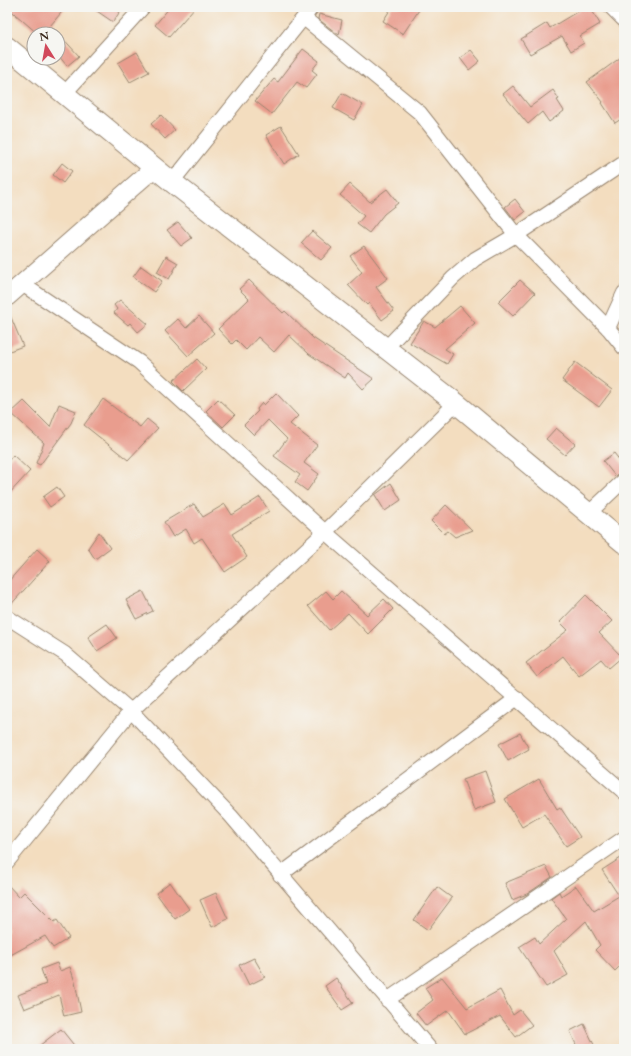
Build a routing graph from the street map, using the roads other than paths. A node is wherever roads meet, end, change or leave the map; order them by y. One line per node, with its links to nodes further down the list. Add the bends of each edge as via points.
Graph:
1 (143, 7): 6 (street)
2 (611, 7): 4 (street)
3 (308, 12): 9 (street); 10 (street, via 420,113)
4 (624, 20)
5 (7, 47): 6 (main road)
6 (64, 94): 8 (main road)
7 (624, 163): 10 (street)
8 (154, 168): 9 (main road); 11 (street)
9 (172, 182): 16 (main road)
10 (516, 235): 14 (street); 16 (street, via 475,259 453,278)
11 (22, 284): 13 (street); 20 (street, via 139,362)
12 (624, 293): 14 (street)
13 (7, 297)
14 (608, 328): 15 (street)
15 (624, 348)
16 (385, 349): 17 (main road)
17 (456, 403): 19 (main road); 20 (street)
18 (624, 480): 19 (street)
19 (589, 513): 21 (main road)
20 (325, 532): 23 (street); 24 (street)
21 (624, 543)
22 (7, 617): 24 (street, via 65,654)
23 (517, 698): 25 (street); 28 (street)
24 (131, 711): 27 (street); 28 (street, via 231,816)
25 (624, 792)
26 (624, 838): 29 (street)
27 (7, 862)
28 (280, 875): 29 (street)
29 (387, 1000): 30 (street)
30 (430, 1049)

